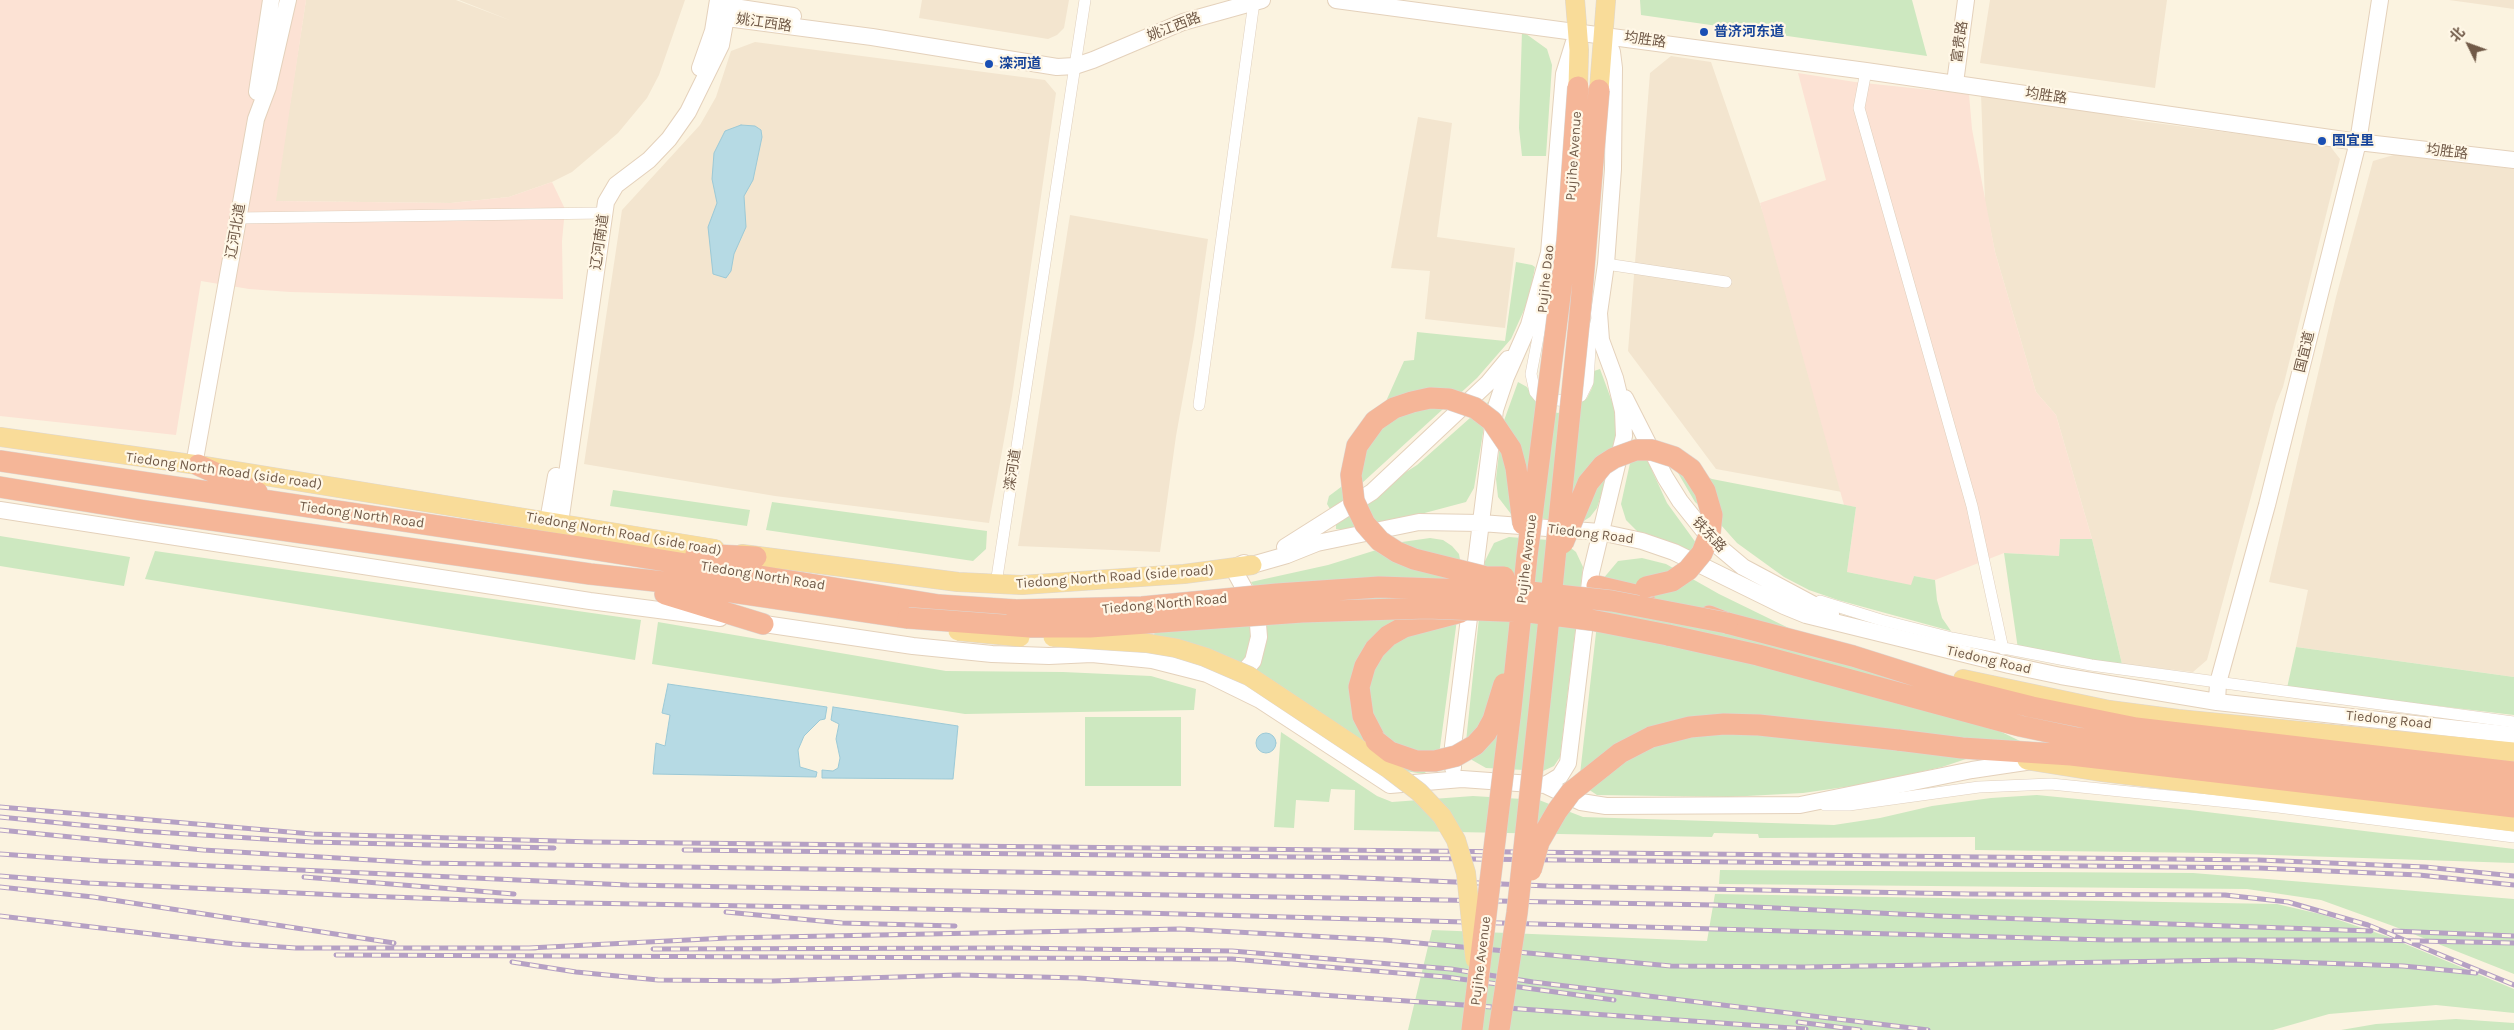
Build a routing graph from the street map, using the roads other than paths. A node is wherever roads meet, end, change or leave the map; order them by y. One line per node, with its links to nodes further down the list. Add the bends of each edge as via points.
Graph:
1 (271, 0): 34 (street, 辽河北道)
2 (288, 0): 24 (street, 辽河北道, via 268,87 256,118)
3 (1084, 0): 15 (street, 滦河道)
4 (1222, 0): 15 (street, 姚江西路, via 1156,24)
5 (1336, 0): 13 (street)
6 (1408, 0): 13 (street)
7 (1575, 0): 13 (main road)
8 (1606, 0): 14 (main road)
9 (1966, 0): 17 (street, 富贵路)
10 (2380, 0): 20 (street, 国宜道)
11 (1258, 1): 15 (street, 姚江西路, via 1183,22); 31 (street)
12 (724, 7): 15 (street, 姚江西路, via 872,38 1057,66); 23 (street, 辽河南道, via 702,64 672,120 651,144 607,182 598,197)
13 (1577, 26): 14 (street, 均胜路); 18 (main road); 25 (street, Pujihe Dao, via 1564,74)
14 (1605, 30): 16 (street, 均胜路); 17 (street, 均胜路); 19 (main road); 26 (street, via 1614,68 1614,169)
15 (1075, 62): 50 (street, 滦河道)
16 (1866, 71): 17 (street, 均胜路); 60 (street, via 1859,108 1972,506)
17 (1955, 78): 20 (street, 均胜路)
18 (1578, 87): 42 (highway, Pujihe Avenue, bridge, via 1567,241)
19 (1599, 90): 45 (highway, Pujihe Avenue, bridge, via 1581,304)
20 (2359, 137): 21 (street, 均胜路); 22 (street, 均胜路); 63 (street, 国宜道, via 2269,498)
21 (2514, 150)
22 (2514, 160)
23 (600, 213): 24 (street); 38 (street, 辽河南道)
24 (238, 218): 34 (street, 辽河北道)
25 (1549, 253): 28 (street, Pujihe Dao, via 1550,273 1531,374 1535,392 1540,398 1566,401 1581,396 1585,391 1590,348); 29 (street, via 1535,307)
26 (1606, 264): 27 (street); 28 (street)
27 (1726, 282)
28 (1599, 313): 30 (street, via 1602,340)
29 (1522, 339): 39 (street, via 1495,410); 46 (street, via 1488,383 1372,492 1283,548)
30 (1615, 378): 40 (street, via 1624,436); 49 (street, 铁东路, via 1664,477 1696,522 1726,554)
31 (1198, 405)
32 (0, 437): 34 (main road, Tiedong North Road (side road))
33 (0, 461): 36 (highway, Tiedong North Road)
34 (193, 465): 36 (highway); 38 (main road, Tiedong North Road (side road))
35 (0, 486): 47 (highway, Tiedong North Road, via 140,510)
36 (280, 503): 41 (highway, Tiedong North Road)
37 (0, 510): 57 (street, via 590,601)
38 (554, 522): 43 (main road, Tiedong North Road (side road))
39 (1481, 523): 40 (street, Tiedong Road); 44 (street, via 1419,522 1317,543); 72 (street, via 1452,759 1454,772)
40 (1600, 532): 58 (street, Tiedong Road, via 1674,552 1806,615); 73 (street, via 1591,573 1568,763 1560,776)
41 (592, 549): 43 (highway); 52 (highway, Tiedong North Road, bridge, via 939,604 1016,610 1142,607)
42 (1527, 556): 48 (highway, bridge, via 1516,468 1507,442 1492,421 1475,408 1448,399 1422,399 1389,411 1367,430 1354,455 1351,484 1362,520 1375,536 1397,552); 59 (highway, Pujihe Avenue, bridge)
43 (756, 557): 50 (main road, Tiedong North Road (side road))
44 (1252, 565): 46 (main road, Tiedong North Road (side road))
45 (1553, 567): 51 (highway, bridge, via 1588,483 1603,465 1644,449 1663,453 1684,463 1697,477 1709,499 1712,515 1710,534 1702,554 1680,576 1658,586); 79 (highway, Pujihe Avenue, bridge)
46 (1233, 568): 50 (main road, Tiedong North Road (side road), via 1062,584); 62 (street, via 1257,612 1258,637 1253,661 1242,676)
47 (590, 574): 55 (highway, Tiedong North Road); 57 (highway)
48 (1486, 577): 51 (highway, bridge); 52 (highway, bridge, via 1417,579)
49 (1768, 582): 58 (street, 铁东路); 60 (street, Tiedong Road, via 1842,609)
50 (996, 584)
51 (1597, 586): 56 (highway, bridge, via 1671,603)
52 (1380, 587): 53 (highway, Tiedong North Road, bridge)
53 (1529, 602): 54 (highway, Tiedong North Road, bridge); 56 (highway, bridge, via 1612,601); 74 (highway, bridge, via 1591,620 1722,646 2020,726 2077,738)
54 (1467, 610): 55 (highway, Tiedong North Road, bridge, via 1382,608 1090,627 1030,627); 59 (highway, bridge, via 1404,627 1388,636 1370,658 1359,687 1361,707 1372,734 1390,752 1416,761 1435,762 1456,756 1475,745 1493,720)
55 (908, 618): 80 (main road, bridge, via 961,632 1116,639 1176,648 1249,676 1285,699 1389,769 1419,792 1442,816 1456,840 1466,873)
56 (1728, 623): 61 (highway)
57 (763, 624): 62 (street, via 992,654 1092,654 1152,660)
58 (1864, 629): 64 (street, Tiedong Road, via 2061,676)
59 (1517, 639): 80 (highway, Pujihe Avenue, bridge)
60 (2003, 649): 63 (street, Tiedong Road)
61 (1853, 656): 68 (main road, via 2109,710); 71 (highway, via 1966,691 2136,728)
62 (1218, 679): 72 (street, via 1260,700 1390,785)
63 (2218, 683): 64 (street, 国宜道); 65 (street, Tiedong Road)
64 (2217, 702): 66 (street, Tiedong Road)
65 (2514, 722)
66 (2514, 735)
67 (1962, 748): 69 (highway); 70 (main road); 79 (highway, bridge, via 1724,724 1674,731 1638,743 1584,780 1557,811 1539,842)
68 (2514, 752)
69 (2071, 755): 70 (street); 76 (highway)
70 (2032, 761): 75 (street, via 1928,778); 77 (main road)
71 (2514, 772)
72 (1462, 779): 73 (street)
73 (1545, 785): 75 (street, via 1581,802 1606,806)
74 (2514, 791)
75 (1800, 805): 78 (street, via 1849,805 1979,787 2058,784 2278,807)
76 (2514, 806)
77 (2514, 822)
78 (2514, 837)
79 (1517, 913): 82 (highway, Pujihe Avenue, bridge)
80 (1478, 988): 81 (highway, Pujihe Avenue, bridge)
81 (1472, 1030)
82 (1499, 1030)

